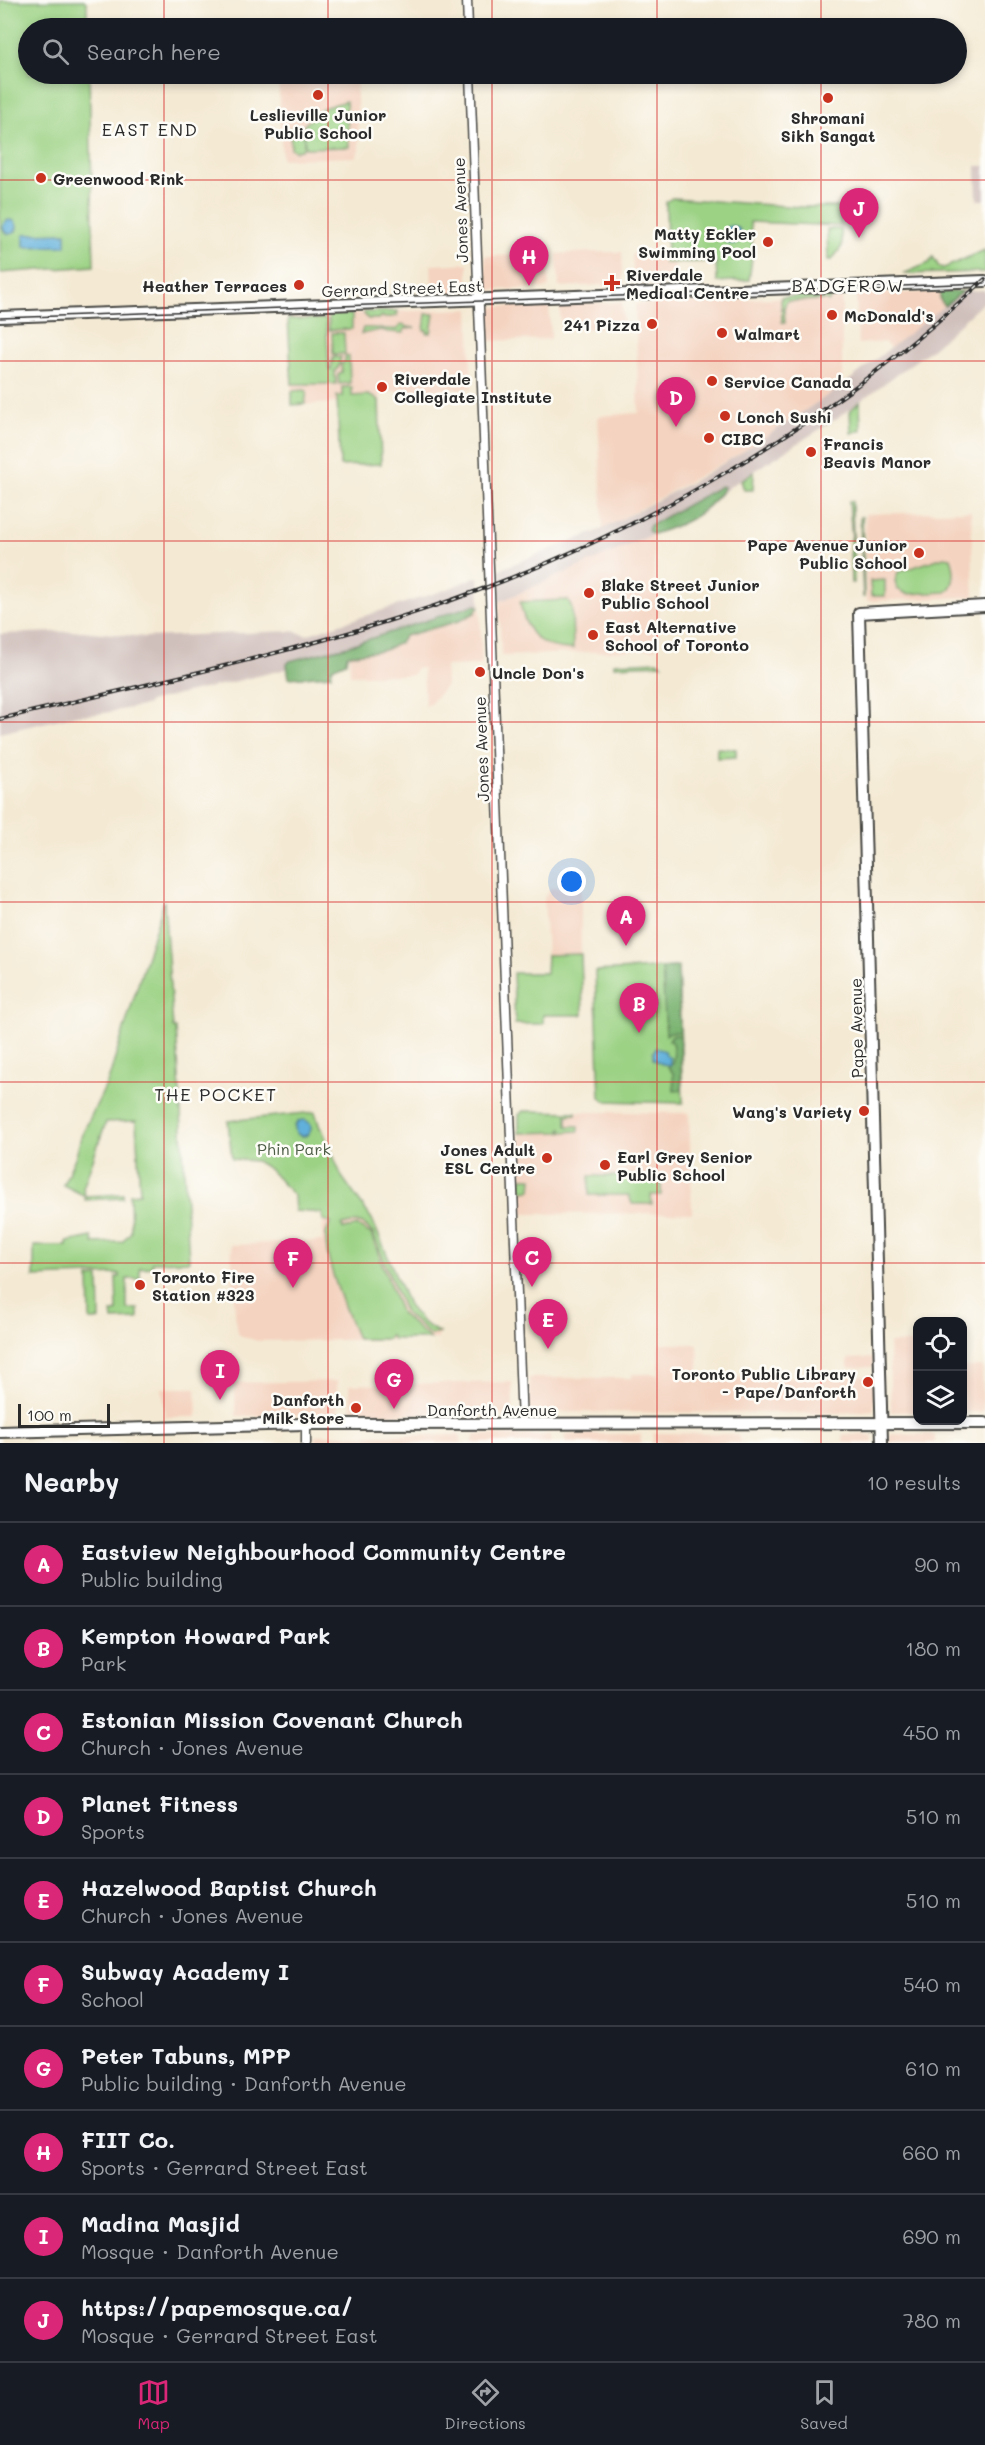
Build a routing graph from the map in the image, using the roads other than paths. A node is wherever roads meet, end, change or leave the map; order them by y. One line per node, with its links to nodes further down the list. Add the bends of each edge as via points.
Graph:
1 (467, 0): 2 (street)
2 (468, 18)
3 (470, 84): 5 (street, Jones Avenue)
4 (985, 281): 5 (main road, Gerrard Street East)
5 (478, 300): 6 (main road, Gerrard Street East); 11 (street, Jones Avenue)
6 (0, 316)
7 (985, 606): 8 (main road, Pape Avenue, via 859,613)
8 (882, 1423): 9 (main road, Danforth Avenue); 11 (main road, Danforth Avenue); 14 (main road, Pape Avenue)
9 (985, 1423)
10 (306, 1424): 11 (main road, Danforth Avenue); 12 (main road, Danforth Avenue); 13 (street)
11 (522, 1424)
12 (0, 1432)
13 (306, 1443)
14 (882, 1443)

